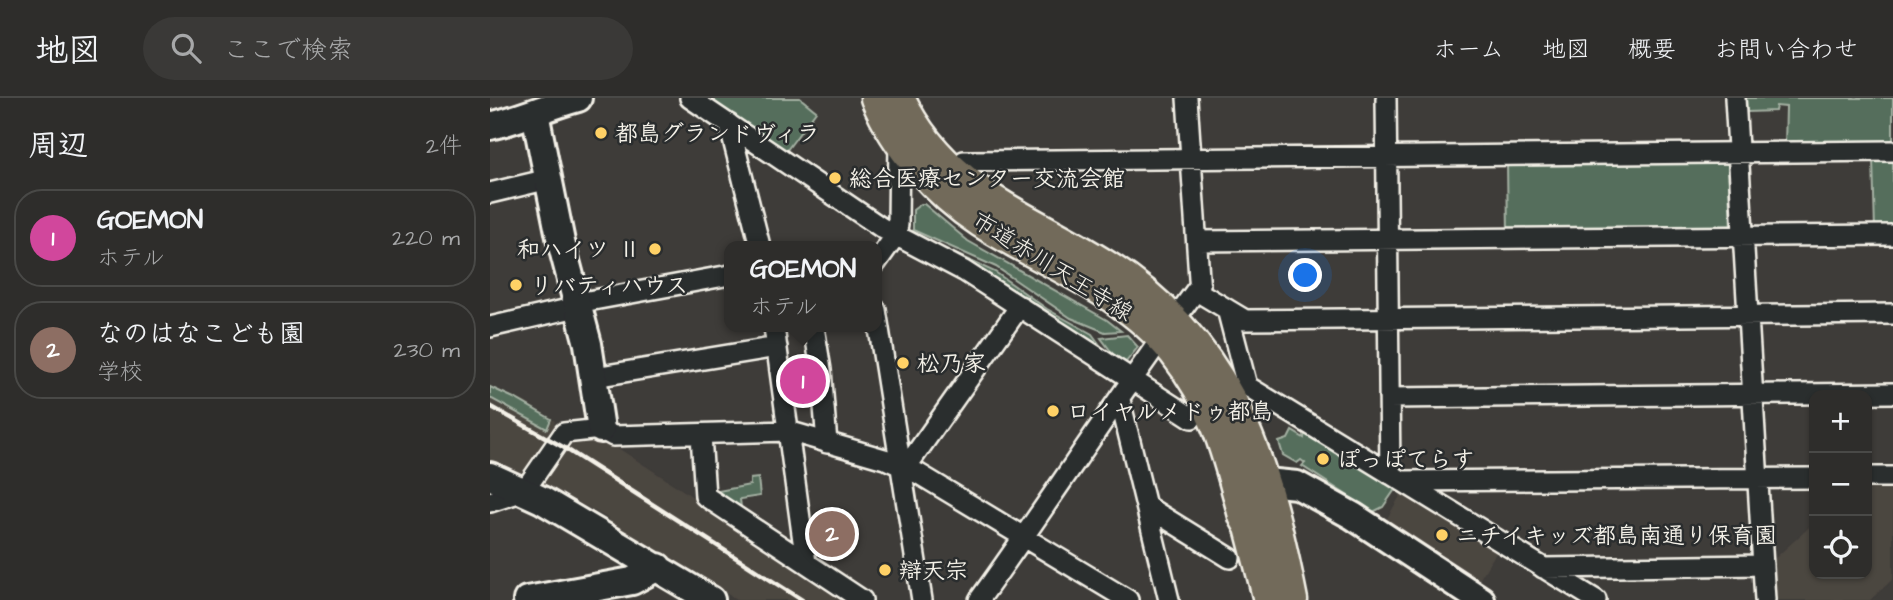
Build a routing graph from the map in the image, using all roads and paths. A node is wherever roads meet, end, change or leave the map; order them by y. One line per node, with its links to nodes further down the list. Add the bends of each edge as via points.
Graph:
1 (578, 98): 8 (street)
2 (690, 98): 9 (street)
3 (876, 98): 11 (main road, 市道赤川天王寺線)
4 (899, 98): 16 (main road, 市道赤川天王寺線, via 918,131)
5 (1187, 98): 15 (street)
6 (1386, 98): 14 (street)
7 (1735, 98): 13 (street)
8 (535, 113): 10 (street); 17 (street)
9 (729, 124): 19 (street); 23 (street)
10 (490, 127)
11 (899, 141): 19 (street); 35 (main road, 市道赤川天王寺線, via 943,191 981,222)
12 (1893, 151): 13 (street)
13 (1738, 152): 14 (street); 21 (street)
14 (1387, 156): 15 (street); 22 (street)
15 (1191, 158): 16 (street, via 964,161); 24 (street)
16 (955, 171): 35 (main road, 市道赤川天王寺線, via 985,197 1126,279)
17 (548, 179): 18 (street); 29 (street)
18 (490, 193)
19 (895, 235): 25 (street); 28 (street)
20 (1893, 235): 21 (street)
21 (1743, 236): 22 (street); 32 (street)
22 (1387, 240): 24 (street); 33 (street)
23 (759, 241)
24 (1197, 241): 27 (street)
25 (882, 255)
26 (724, 276): 29 (street, via 588,301)
27 (1200, 289): 30 (street); 35 (street)
28 (1020, 306): 41 (street); 51 (street, via 912,459)
29 (577, 307): 34 (street); 40 (street)
30 (1227, 309): 33 (street, via 1245,320); 54 (street, via 1247,386)
31 (1893, 314): 32 (street)
32 (1748, 315): 33 (street); 43 (street)
33 (1388, 318): 44 (street)
34 (490, 327)
35 (1167, 328): 41 (street); 52 (main road, 市道赤川天王寺線, via 1208,402); 59 (main road, 市道赤川天王寺線, via 1211,365)
36 (775, 332): 39 (street)
37 (815, 332): 50 (street)
38 (880, 332): 51 (street)
39 (777, 347): 40 (street); 48 (street)
40 (594, 377): 47 (street)
41 (1131, 380): 45 (street); 46 (street)
42 (1893, 393): 43 (street)
43 (1753, 394): 44 (street); 57 (street)
44 (1389, 398): 54 (street)
45 (1119, 400): 62 (street); 64 (street)
46 (1192, 418)
47 (601, 429): 49 (street, via 613,436); 60 (street, via 564,433)
48 (788, 431): 49 (street); 50 (street); 66 (street)
49 (701, 435): 66 (street, via 705,496)
50 (827, 443): 51 (street)
51 (901, 466): 64 (street); 73 (street)
52 (1231, 467): 59 (street, via 1248,480); 63 (main road, 市道赤川天王寺線)
53 (490, 476): 60 (street)
54 (1395, 477): 57 (street); 69 (street)
55 (1872, 477): 56 (street)
56 (1893, 477)
57 (1758, 478): 58 (street); 67 (street)
58 (1809, 478)
59 (1270, 484): 63 (street, via 1253,501); 78 (main road, 市道赤川天王寺線); 79 (street, via 1297,485 1319,496)
60 (524, 491): 61 (street); 68 (street)
61 (490, 502)
62 (1146, 506): 65 (street); 76 (street)
63 (1250, 527): 77 (main road, 市道赤川天王寺線)
64 (1024, 537): 74 (street); 75 (street)
65 (1230, 558)
66 (806, 563): 72 (street)
67 (1763, 565): 69 (street); 81 (street)
68 (658, 567): 70 (street, via 632,581); 71 (street)
69 (1542, 568): 80 (street)
70 (527, 600)
71 (711, 600)
72 (862, 600)
73 (922, 600)
74 (979, 600)
75 (1128, 600)
76 (1168, 600)
77 (1269, 600)
78 (1292, 600)
79 (1481, 600)
80 (1595, 600)
81 (1765, 600)

